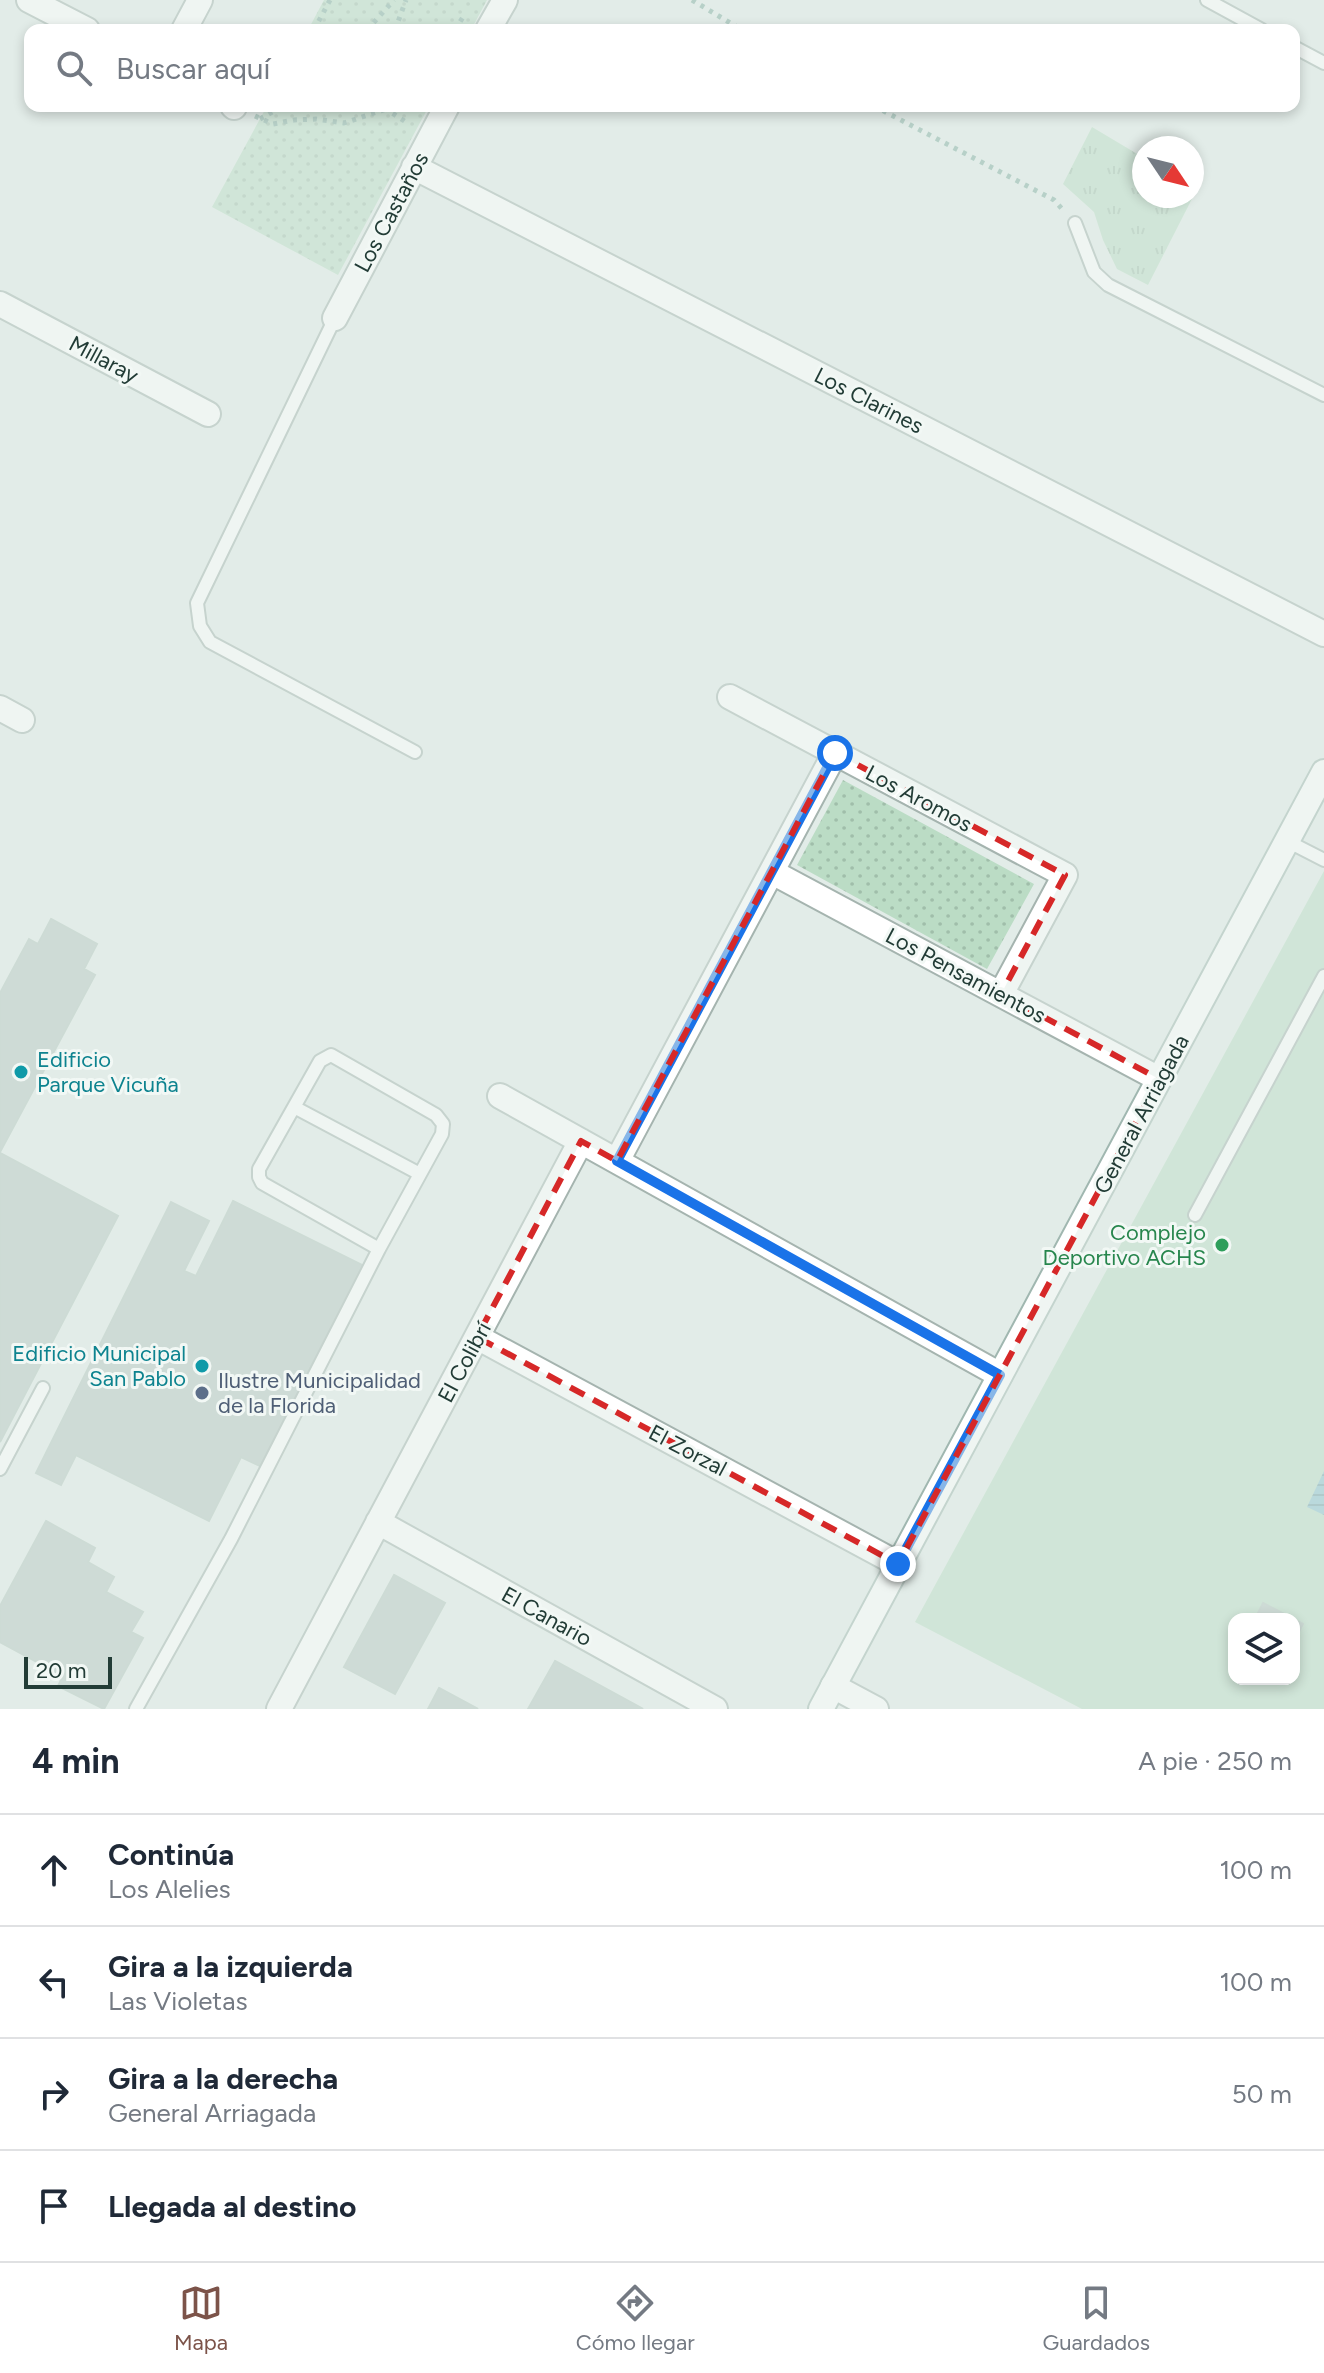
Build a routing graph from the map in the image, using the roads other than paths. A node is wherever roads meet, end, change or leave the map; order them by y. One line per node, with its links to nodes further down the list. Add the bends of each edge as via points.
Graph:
1 (29, 0): 5 (street)
2 (200, 0): 6 (street)
3 (505, 0): 7 (street)
4 (1207, 0): 8 (lane)
5 (75, 24)
6 (187, 24)
7 (491, 24)
8 (1251, 24)
9 (1300, 50): 10 (lane)
10 (1324, 63)
11 (444, 112): 12 (street, Los Castaños)
12 (414, 167): 15 (street, Los Castaños); 18 (street, Los Clarines)
13 (1075, 223): 16 (lane, via 1094,272 1108,285)
14 (0, 304): 17 (street, Millaray)
15 (335, 318): 22 (lane, via 197,603 200,626 210,642)
16 (1324, 395)
17 (208, 414)
18 (1324, 634)
19 (730, 697): 23 (street, Los Aromos)
20 (0, 708): 21 (street)
21 (22, 720)
22 (415, 752)
23 (835, 753): 27 (street); 29 (street, Los Aromos, via 1065,875)
24 (1324, 772): 25 (street, General Arriagada)
25 (1287, 841): 26 (lane); 30 (street, General Arriagada)
26 (1324, 860)
27 (772, 872): 29 (street, Los Pensamientos); 34 (street)
28 (1324, 976): 36 (lane)
29 (1001, 994): 30 (street, Los Pensamientos)
30 (1159, 1079): 39 (street, General Arriagada)
31 (500, 1096): 33 (street)
32 (294, 1107): 35 (lane); 35 (lane, via 320,1061 331,1055 443,1124); 37 (lane, via 259,1169 262,1183)
33 (581, 1141): 34 (street); 38 (street, El Colibrí)
34 (617, 1161): 39 (street)
35 (420, 1174): 37 (lane)
36 (1195, 1215)
37 (379, 1249): 45 (lane, via 231,1539)
38 (477, 1337): 42 (street, El Colibrí); 43 (street, El Zorzal)
39 (1000, 1375): 43 (street, General Arriagada)
40 (43, 1388): 41 (lane)
41 (0, 1469)
42 (378, 1522): 46 (street, El Colibrí); 47 (street, El Canario)
43 (898, 1564): 44 (street, General Arriagada)
44 (833, 1686): 48 (street, General Arriagada); 49 (street)
45 (136, 1709)
46 (279, 1709)
47 (715, 1709)
48 (821, 1709)
49 (876, 1709)

